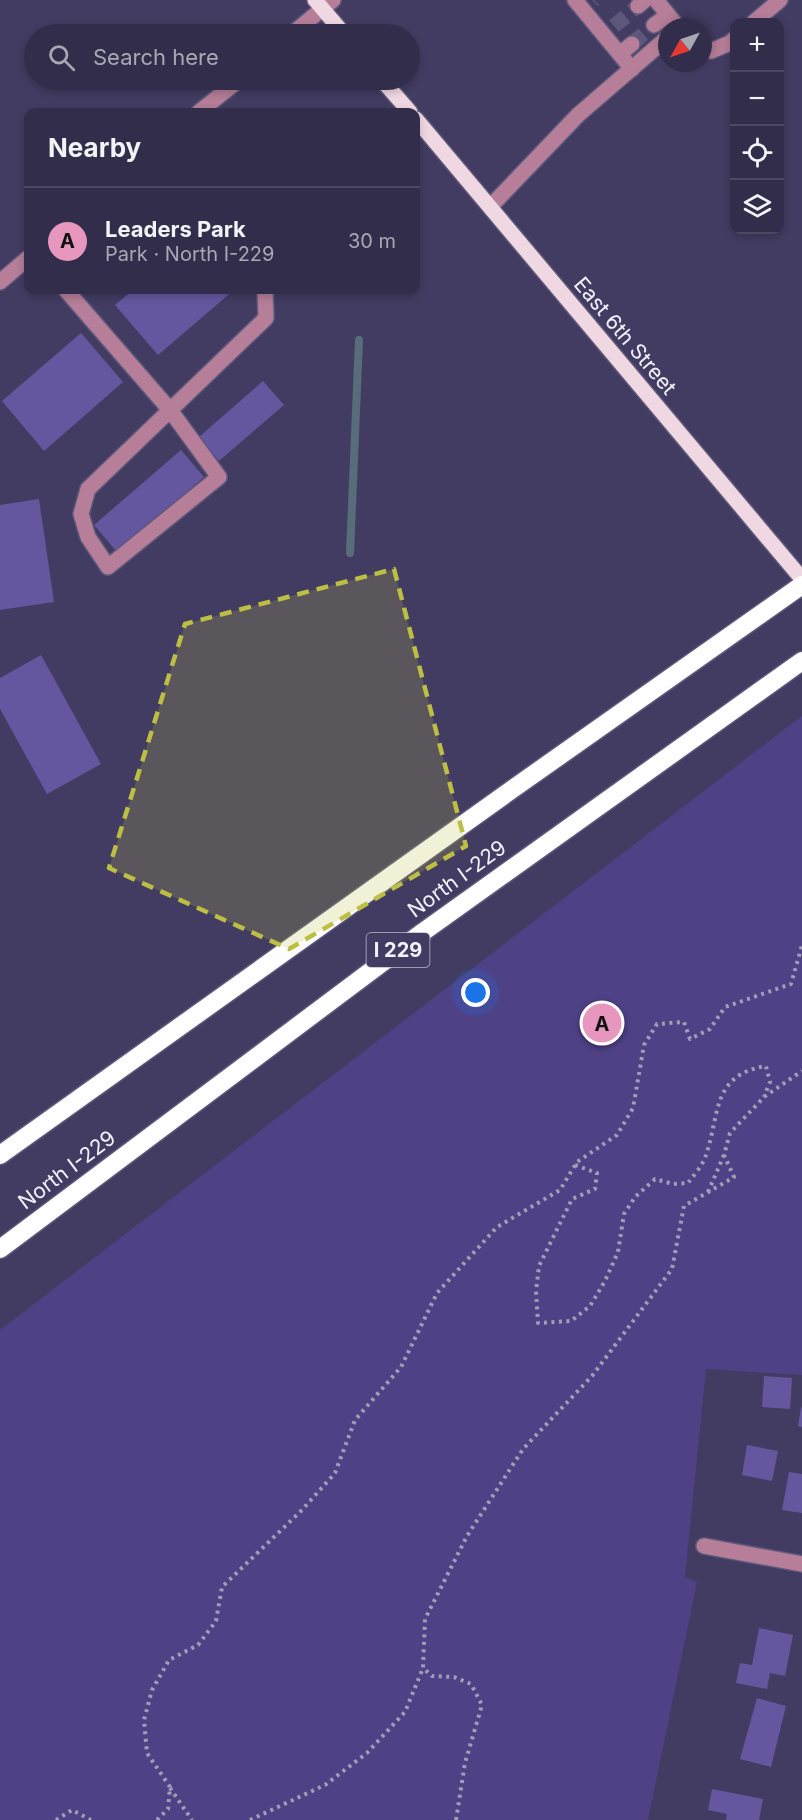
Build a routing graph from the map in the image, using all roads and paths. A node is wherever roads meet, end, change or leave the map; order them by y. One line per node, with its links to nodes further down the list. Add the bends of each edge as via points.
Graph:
1 (656, 0): 5 (street)
2 (780, 0): 7 (street)
3 (324, 3): 8 (street); 9 (main road)
4 (584, 3): 14 (street, via 626,49)
5 (668, 15): 6 (street); 10 (street)
6 (670, 18)
7 (759, 18)
8 (302, 24)
9 (338, 24)
10 (654, 25)
11 (730, 44): 13 (street)
12 (658, 46): 14 (street)
13 (712, 51)
14 (632, 69): 20 (street, via 578,115)
15 (226, 90): 17 (street)
16 (391, 90): 18 (main road)
17 (204, 108)
18 (406, 108)
19 (420, 124): 20 (main road, East 6th Street)
20 (490, 207): 26 (main road, East 6th Street)
21 (24, 261): 22 (street)
22 (0, 282)
23 (69, 294): 25 (street)
24 (265, 294): 25 (street, via 266,318)
25 (170, 410): 25 (street, via 219,477 108,567 88,537 81,514 88,489)
26 (802, 579)
27 (802, 585): 32 (highway, North I-229)
28 (802, 660): 36 (highway, North I-229 / I 229, via 423,932)
29 (802, 945): 34 (path, via 791,984 724,1007 710,1029 690,1039 684,1022 657,1024 644,1045 633,1108 617,1135)
30 (802, 1071): 31 (path)
31 (764, 1097): 33 (path, via 730,1133); 34 (path, via 770,1082 766,1066 752,1068 731,1082 719,1099 706,1157 688,1183 656,1179 635,1197 624,1214 618,1252 590,1306 571,1321 538,1323 539,1266 572,1199 595,1190 597,1173)
32 (0, 1155)
33 (724, 1155): 35 (path); 35 (path, via 734,1177)
34 (575, 1165): 40 (path, via 560,1190 497,1227 437,1293 401,1367 355,1420 335,1473 222,1587 216,1621 198,1645 170,1660 152,1690 144,1720 147,1753)
35 (708, 1192): 39 (path, via 684,1206 672,1269 592,1376 523,1449 467,1536 425,1619)
36 (0, 1249)
37 (704, 1546): 38 (street)
38 (802, 1564)
39 (423, 1668): 45 (path, via 405,1712 367,1753 325,1785); 46 (path, via 432,1677 454,1677 471,1684 482,1706 465,1763)
40 (170, 1787): 43 (path, via 168,1809); 44 (path)
41 (56, 1820): 42 (path, via 72,1810)
42 (91, 1820)
43 (157, 1820)
44 (192, 1820)
45 (250, 1820)
46 (456, 1820)

